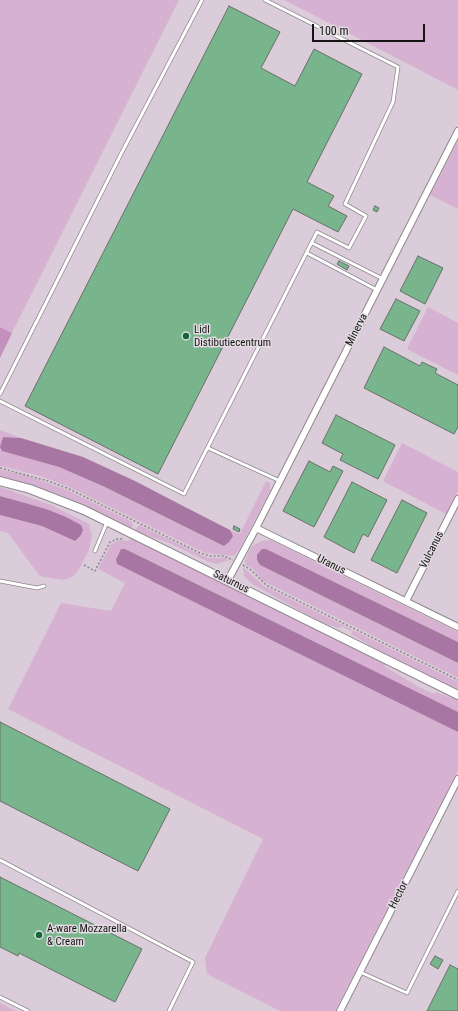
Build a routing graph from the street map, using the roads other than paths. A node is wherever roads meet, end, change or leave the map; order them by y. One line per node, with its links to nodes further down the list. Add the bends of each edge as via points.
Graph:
1 (202, 0): 8 (lane, via 120,154)
2 (265, 0): 4 (lane, via 398,67 393,102 345,204 366,216 349,248 318,232)
3 (458, 131): 6 (street, Minerva)
4 (312, 243): 5 (lane); 6 (lane)
5 (307, 253): 7 (lane); 10 (lane)
6 (383, 279): 7 (street, Minerva)
7 (377, 290): 12 (street, Minerva)
8 (0, 394)
9 (0, 401): 10 (lane, via 184,494)
10 (208, 448): 12 (lane)
11 (0, 481): 14 (main road, Saturnus, via 57,499)
12 (280, 481): 15 (street, Minerva)
13 (458, 499): 20 (street, Vulcanus)
14 (107, 522): 16 (lane); 17 (main road, Saturnus)
15 (256, 528): 17 (street); 20 (street, Uranus)
16 (95, 551)
17 (228, 580): 22 (main road, Saturnus)
18 (0, 581): 19 (lane, via 37,588)
19 (44, 586)
20 (406, 601): 21 (street, Uranus)
21 (458, 627)
22 (458, 695)
23 (458, 779): 26 (street, Hector)
24 (0, 860): 29 (lane, via 193,962)
25 (458, 890): 26 (lane, via 406,993)
26 (360, 972): 30 (street, Hector)
27 (0, 997): 28 (lane)
28 (28, 1011)
29 (169, 1011)
30 (340, 1011)

